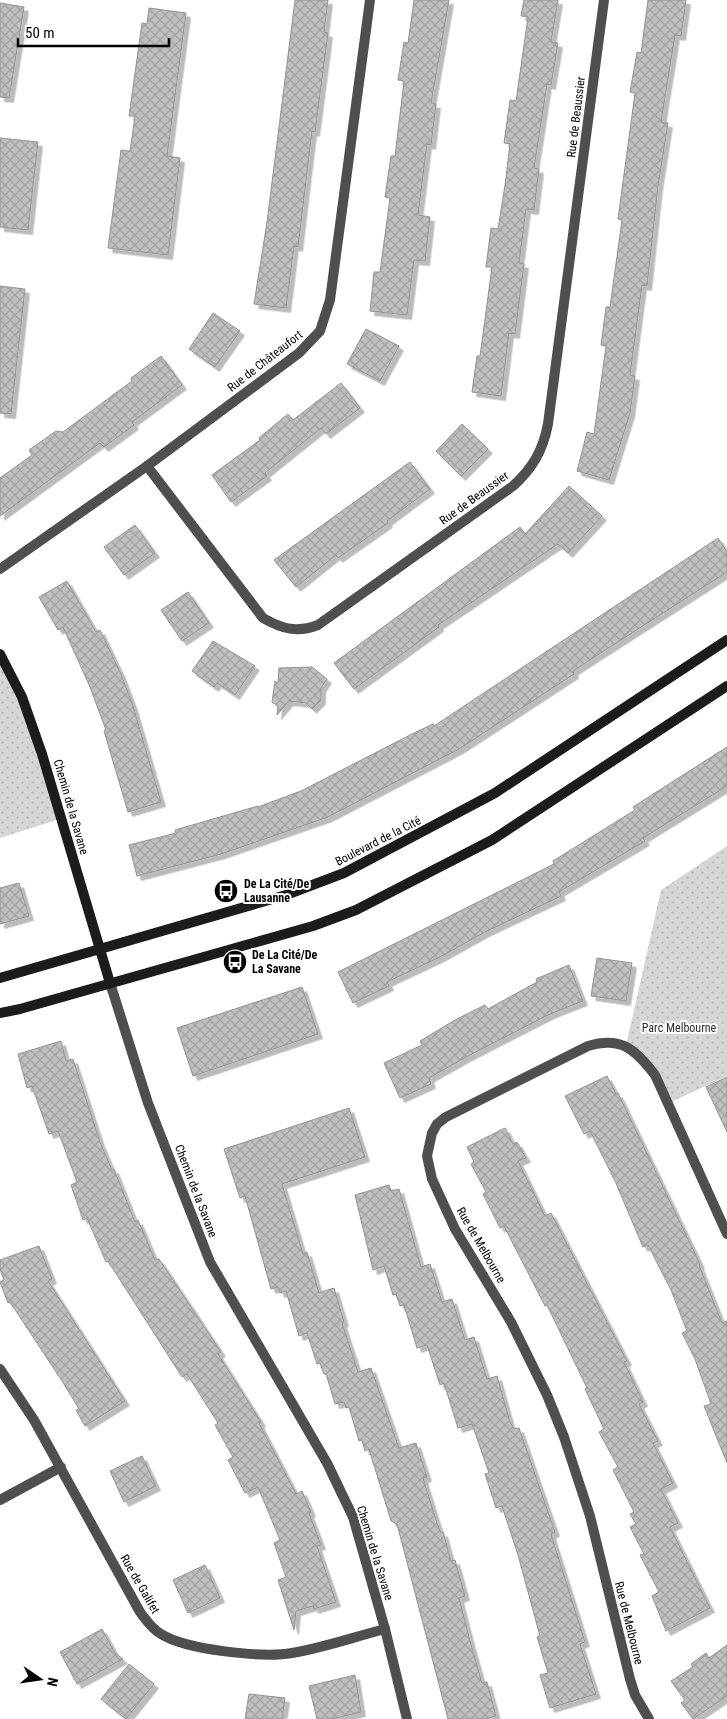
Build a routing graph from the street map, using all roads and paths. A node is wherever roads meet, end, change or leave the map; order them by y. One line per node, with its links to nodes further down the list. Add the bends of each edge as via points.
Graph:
1 (370, 0): 3 (street, Rue de Châteaufort, via 330,300 323,323 299,353)
2 (604, 0): 3 (street, Rue de Beaussier, via 548,424 544,444 527,474 318,624 306,630 290,630 263,618)
3 (147, 466): 4 (street, Rue de Châteaufort)
4 (0, 569)
5 (727, 640): 8 (street, Boulevard de la Cité, via 495,793 344,872 286,895)
6 (0, 654): 8 (street, Chemin de la Savane, via 33,725)
7 (727, 686): 10 (street, via 492,840 356,910 313,926)
8 (101, 948): 9 (street, Boulevard de la Cité); 10 (street, Chemin de la Savane)
9 (0, 978)
10 (110, 984): 11 (street); 16 (street, Chemin de la Savane, via 132,1058 200,1238 234,1304 340,1487 353,1517)
11 (0, 1013)
12 (727, 1234): 18 (street, Rue de Melbourne, via 654,1075 626,1046 601,1042 588,1046 457,1110 438,1124 432,1133 427,1156 432,1178 455,1230 511,1322 564,1437 590,1516 630,1679)
13 (0, 1369): 14 (street, Rue de Galifet)
14 (61, 1467): 15 (street); 16 (street, Rue de Galifet, via 140,1612 161,1634 188,1644 255,1655 291,1653)
15 (0, 1500)
16 (385, 1629): 17 (street, Chemin de la Savane)
17 (407, 1719)
18 (649, 1719)

